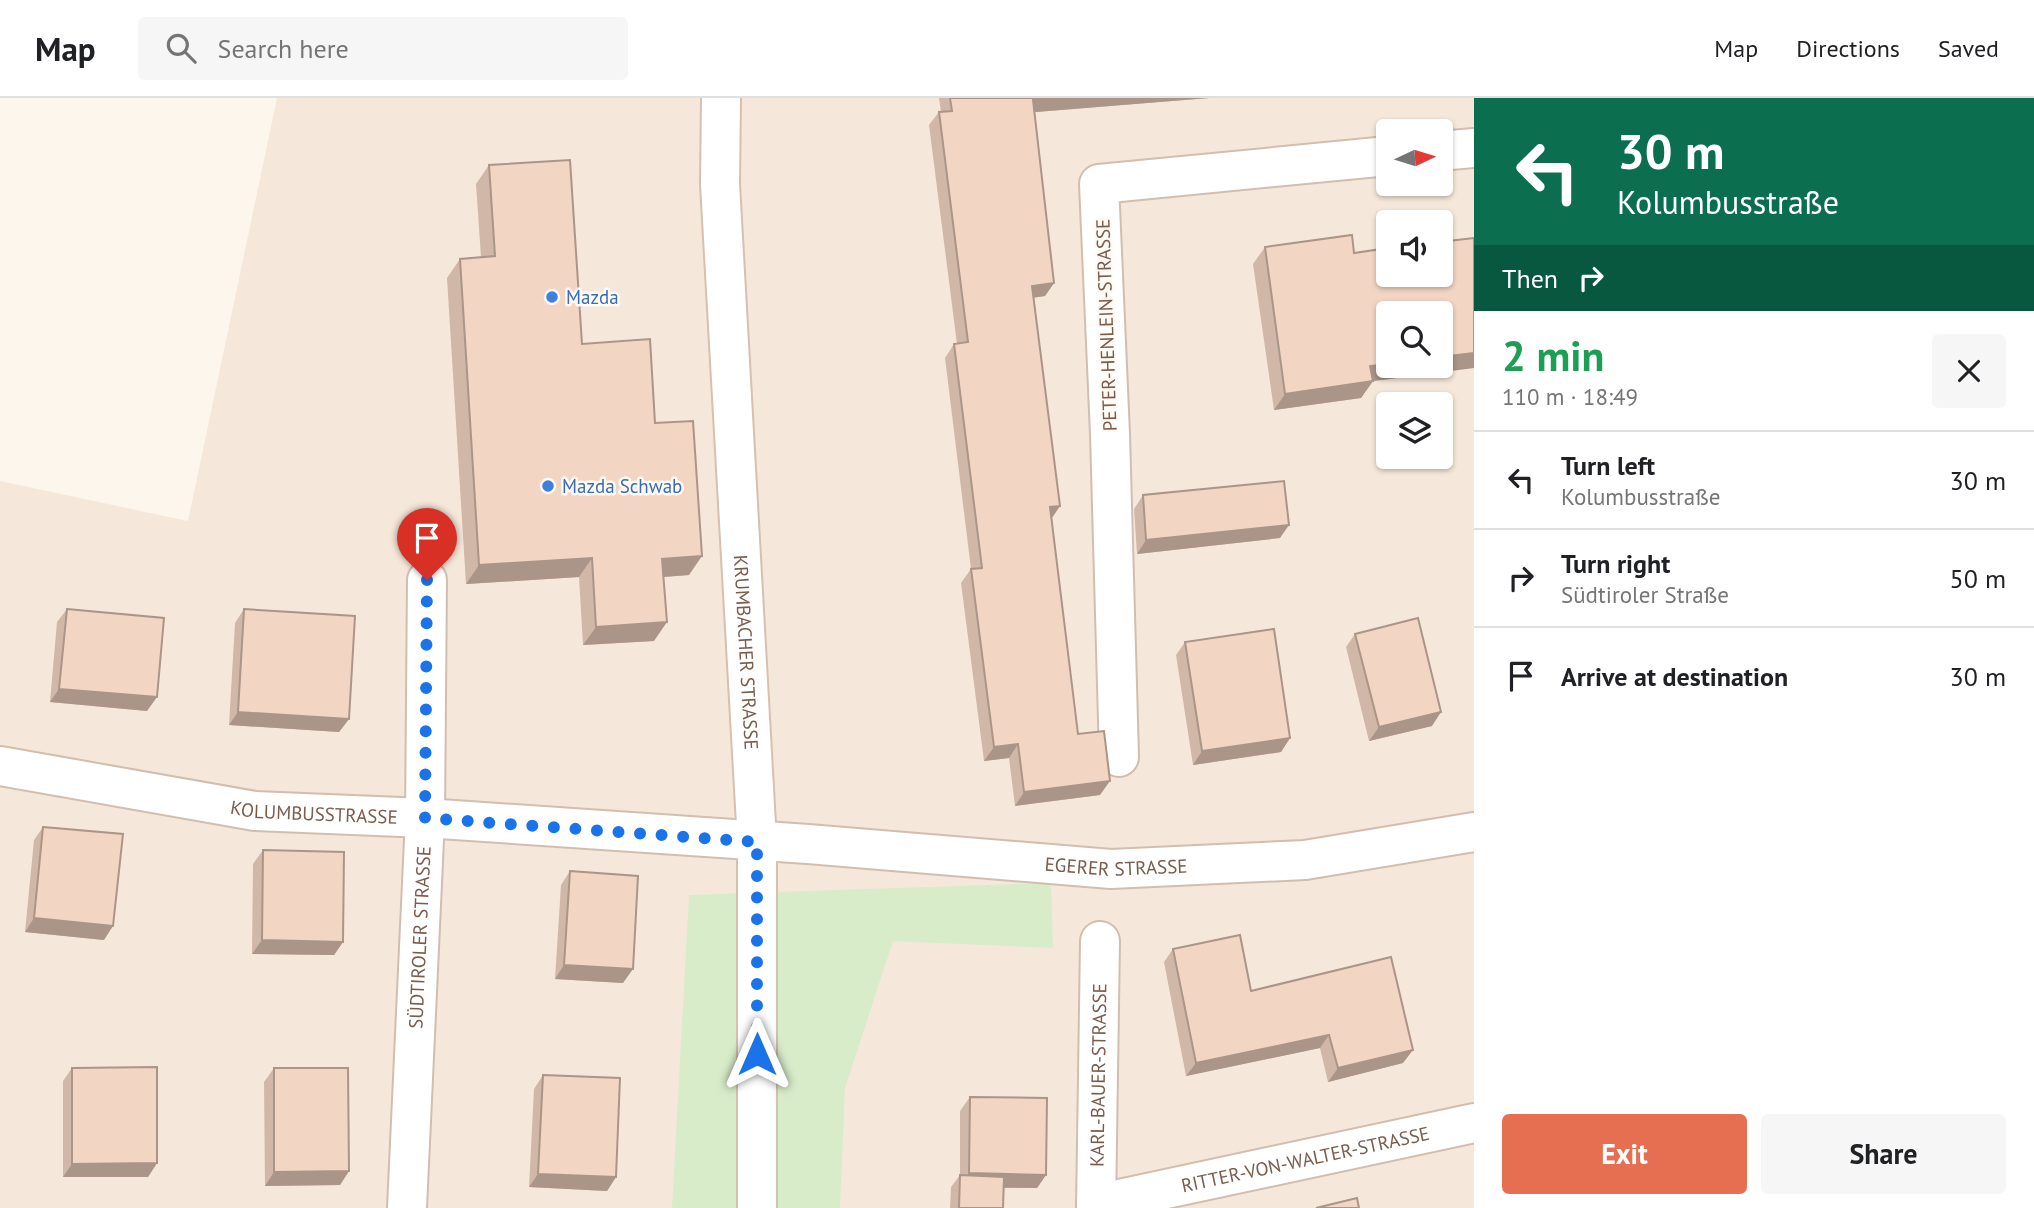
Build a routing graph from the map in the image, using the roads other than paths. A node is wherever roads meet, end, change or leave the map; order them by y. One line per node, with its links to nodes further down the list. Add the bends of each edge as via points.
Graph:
1 (721, 98): 10 (street, KRUMBACHER STRASSE, via 720,184)
2 (1474, 148): 3 (street)
3 (1453, 150)
4 (1376, 157): 6 (street, PETER-HENLEIN-STRASSE, via 1099,184)
5 (427, 580): 8 (street, SÜDTIROLER STRASSE)
6 (1119, 757)
7 (0, 766): 8 (street, KOLUMBUSSTRASSE, via 255,811)
8 (425, 818): 10 (street, KOLUMBUSSTRASSE); 14 (street, SÜDTIROLER STRASSE)
9 (1474, 832): 10 (street, EGERER STRASSE, via 1305,860 1111,869)
10 (757, 842): 15 (street, KRUMBACHER STRASSE)
11 (1100, 941): 13 (street, KARL-BAUER-STRASSE)
12 (1474, 1123): 13 (street, RITTER-VON-WALTER-STRASSE)
13 (1096, 1206)
14 (407, 1208)
15 (757, 1208)

